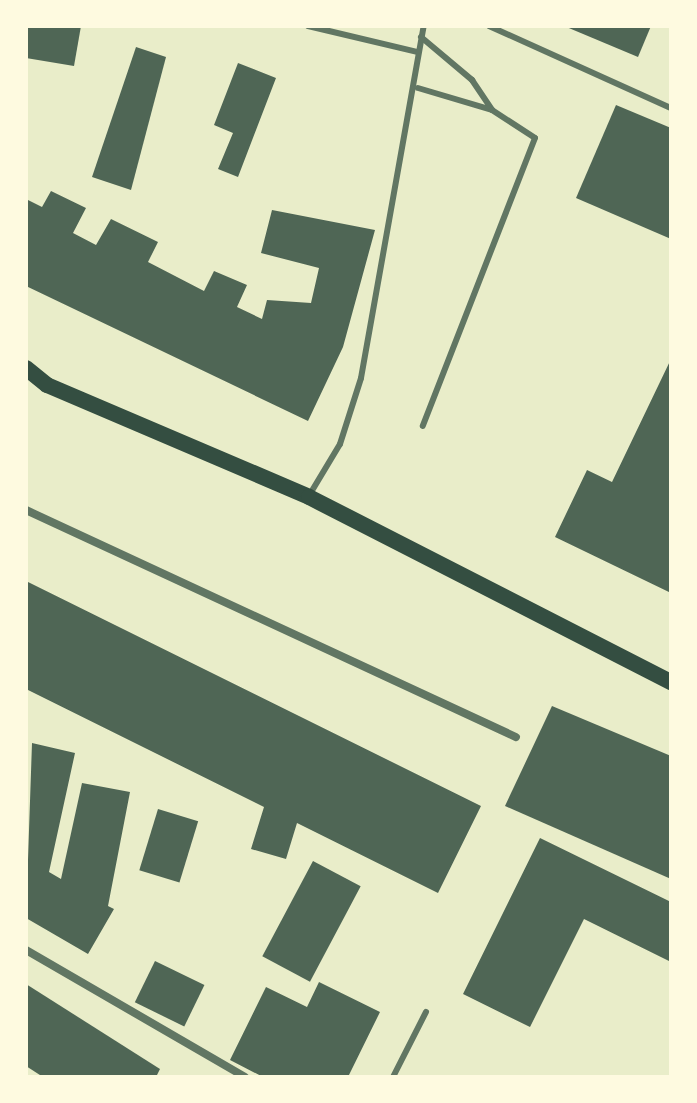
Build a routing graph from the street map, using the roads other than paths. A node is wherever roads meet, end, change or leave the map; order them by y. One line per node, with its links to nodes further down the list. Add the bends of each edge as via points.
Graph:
1 (308, 26): 5 (lane)
2 (424, 26): 4 (lane)
3 (489, 26): 7 (lane)
4 (421, 37): 5 (lane); 8 (lane, via 472,80)
5 (417, 52): 6 (lane)
6 (418, 88): 8 (lane); 13 (lane, via 361,378 340,444)
7 (671, 108)
8 (492, 110): 12 (lane, via 535,138)
9 (26, 368): 11 (main road)
10 (26, 383): 11 (main road)
11 (47, 385): 13 (main road)
12 (423, 426)
13 (309, 497): 15 (main road)
14 (26, 510): 16 (street)
15 (671, 682)
16 (516, 737)
17 (26, 950): 19 (street)
18 (426, 1012): 20 (lane)
19 (245, 1077)
20 (393, 1077)

